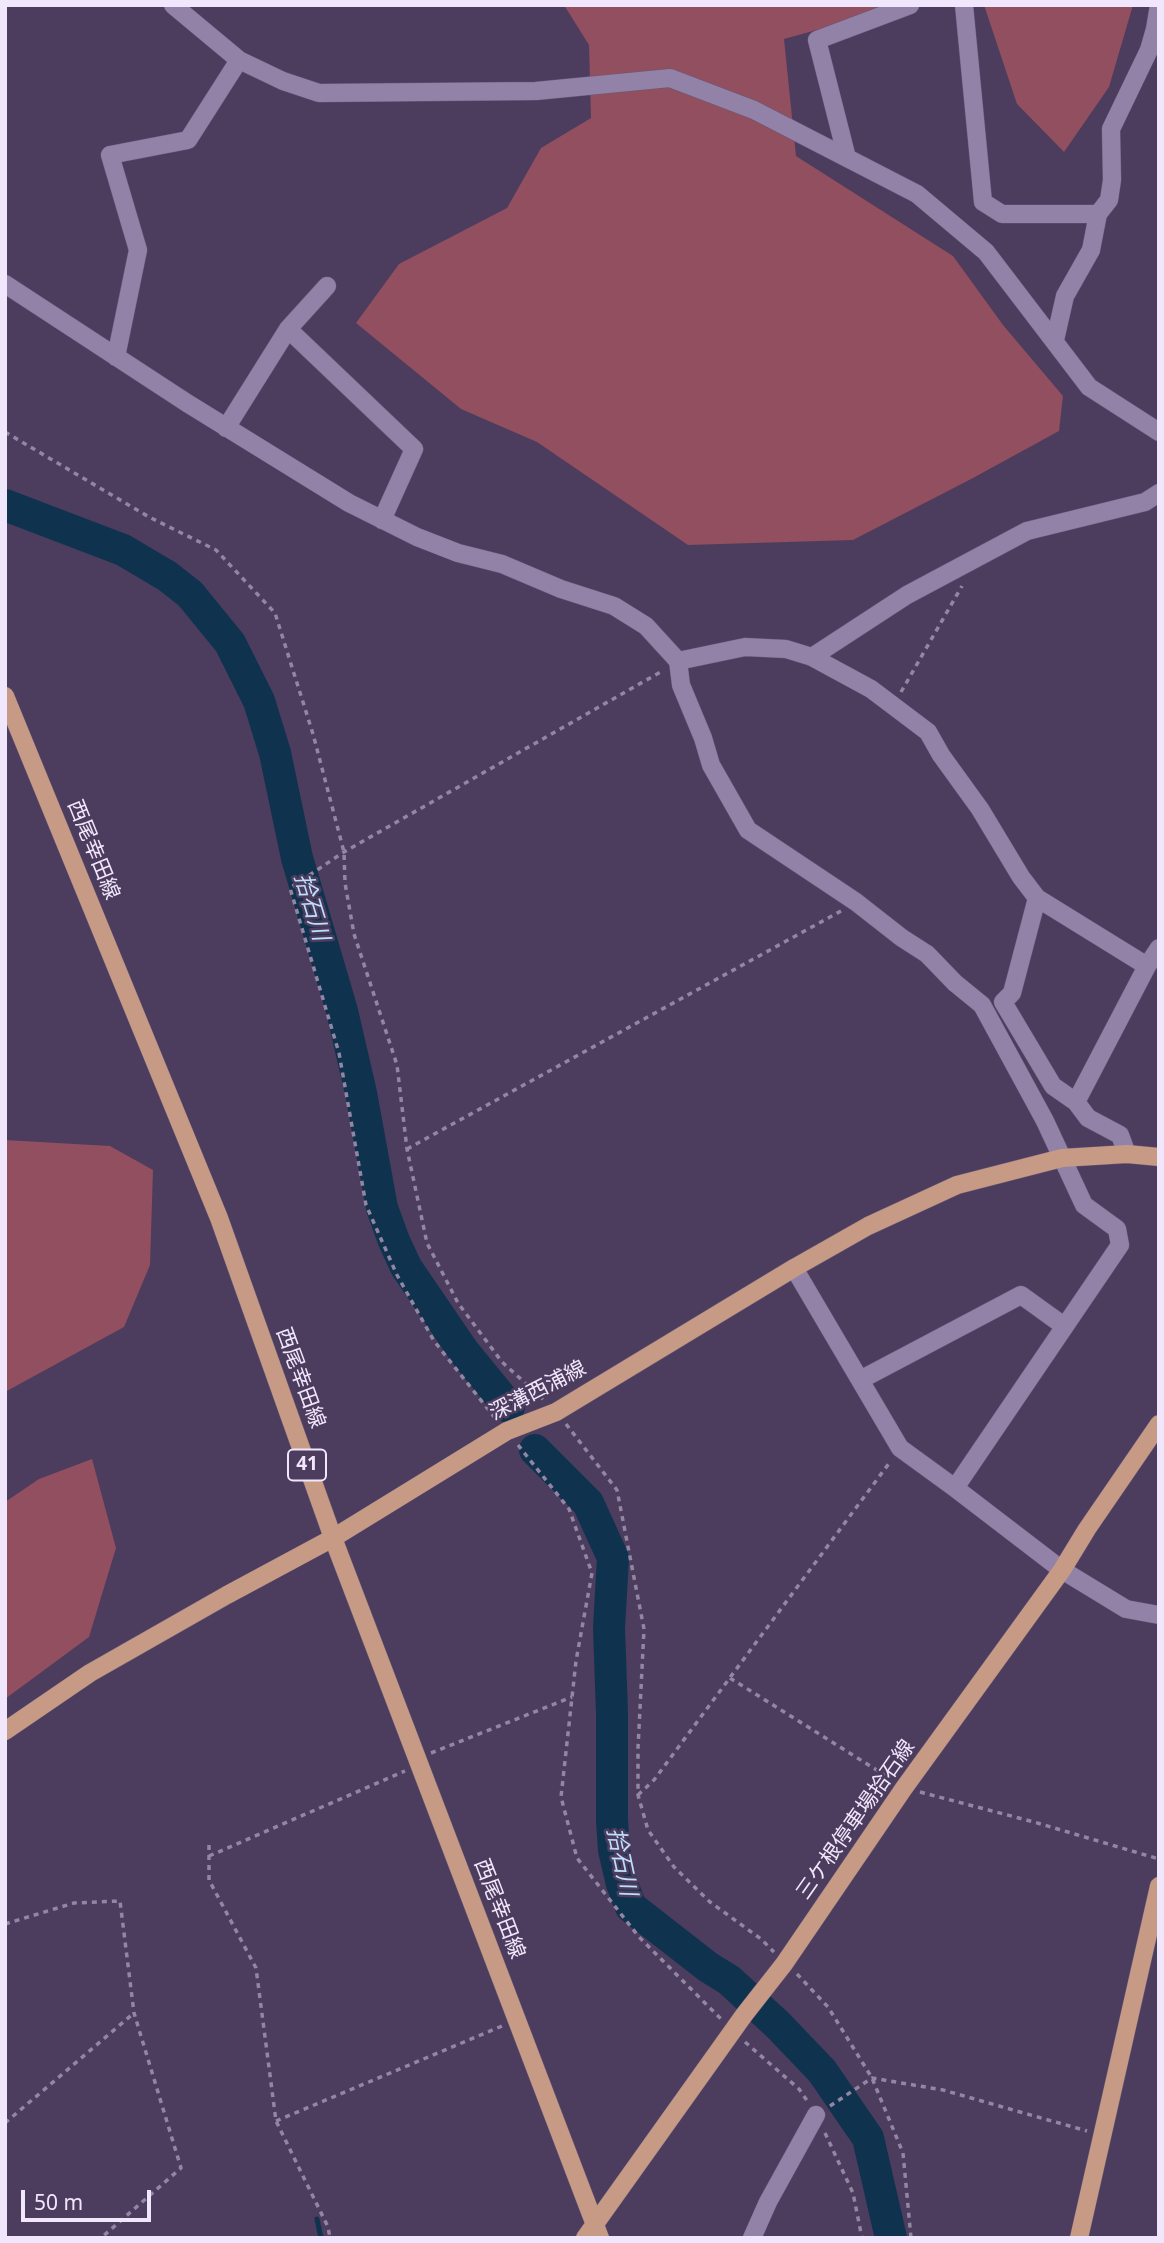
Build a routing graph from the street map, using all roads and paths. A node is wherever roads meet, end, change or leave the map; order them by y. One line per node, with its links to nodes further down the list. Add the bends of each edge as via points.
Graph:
1 (173, 5): 5 (street)
2 (910, 5): 6 (street, via 817,40)
3 (964, 5): 7 (street, via 983,202 1002,214)
4 (1158, 5): 7 (street, via 1149,50 1111,129 1109,200)
5 (239, 60): 6 (street, via 319,93 536,91 670,78 754,110); 12 (street, via 188,140 110,155 138,250)
6 (846, 158): 11 (street, via 917,194 986,252)
7 (1098, 215): 11 (street, via 1091,250 1065,296)
8 (5, 284): 12 (street)
9 (327, 286): 10 (street)
10 (288, 329): 13 (street); 17 (street, via 414,449)
11 (1055, 340): 15 (street, via 1089,387)
12 (116, 357): 13 (street)
13 (226, 428): 17 (street)
14 (5, 432): 23 (path, via 149,517 216,550 275,613)
15 (1159, 432)
16 (1159, 493): 18 (street, via 1145,502 1027,531)
17 (382, 520): 20 (street, via 458,553 502,564 614,606 646,626)
18 (979, 557): 19 (street, via 908,595); 22 (path)
19 (812, 657): 20 (street, via 786,649 745,647); 22 (street)
20 (678, 661): 23 (path); 25 (street, via 681,685 711,765 748,830)
21 (5, 696): 43 (main road, 西尾幸田線 / 41, via 219,1218)
22 (893, 706): 24 (street, via 928,732)
23 (344, 852): 31 (path, via 354,934 397,1065); 40 (path, via 289,888 339,1053 366,1205 397,1275 434,1341)
24 (1037, 898): 27 (street); 28 (street, via 1012,993)
25 (856, 902): 29 (street, via 927,954); 31 (path)
26 (1159, 948): 27 (street)
27 (1147, 966): 30 (street)
28 (1003, 1002): 29 (street); 30 (street, via 1053,1086)
29 (982, 1005): 34 (street)
30 (1076, 1102): 32 (street, via 1088,1118 1120,1135)
31 (407, 1149): 38 (path, via 428,1243 458,1303 502,1362)
32 (1127, 1154): 33 (main road, 深溝西浦線); 34 (main road, 深溝西浦線)
33 (1159, 1157)
34 (1062, 1158): 35 (main road, 深溝西浦線, via 957,1185 868,1226); 36 (street, via 1084,1205 1117,1229 1121,1245)
35 (794, 1268): 37 (street); 38 (main road, 深溝西浦線)
36 (1064, 1326): 37 (street, via 1021,1295); 42 (street)
37 (860, 1380): 41 (street)
38 (556, 1412): 40 (main road, 深溝西浦線); 51 (path, via 617,1490 644,1629)
39 (1159, 1424): 44 (main road, 三ケ根停車場拾石線)
40 (507, 1431): 43 (main road, 深溝西浦線); 47 (path, via 569,1509 592,1573)
41 (900, 1448): 42 (street); 46 (path)
42 (955, 1488): 44 (street)
43 (333, 1538): 48 (main road, 深溝西浦線, via 90,1673); 49 (main road, 西尾幸田線 / 41)
44 (1062, 1570): 45 (street, via 1126,1609); 50 (main road, 三ケ根停車場拾石線)
45 (1159, 1615)
46 (730, 1678): 50 (path); 51 (path)
47 (572, 1697): 49 (path); 60 (path, via 561,1797 576,1858 639,1937)
48 (5, 1731)
49 (418, 1762): 53 (path); 59 (main road, 西尾幸田線 / 41)
50 (904, 1787): 54 (path); 57 (main road, 三ケ根停車場拾石線)
51 (638, 1795): 57 (path, via 648,1830 674,1867 710,1902 761,1938)
52 (209, 1844): 53 (path)
53 (209, 1856): 63 (path, via 209,1880 256,1968)
54 (1159, 1859)
55 (1159, 1886): 65 (main road)
56 (5, 1924): 58 (path, via 74,1903 120,1901)
57 (784, 1964): 60 (main road, 三ケ根停車場拾石線); 61 (path, via 828,2007)
58 (134, 2013): 64 (path); 67 (path, via 181,2168)
59 (516, 2020): 63 (path); 66 (main road, 西尾幸田線 / 41)
60 (733, 2031): 66 (main road, 三ケ根停車場拾石線)
61 (872, 2078): 62 (path); 65 (path, via 943,2090); 70 (path, via 903,2152)
62 (816, 2115): 69 (street)
63 (275, 2121): 68 (path)
64 (5, 2123)
65 (1103, 2135): 71 (main road)
66 (593, 2234)
67 (101, 2238)
68 (330, 2238)
69 (752, 2238)
70 (911, 2238)
71 (1079, 2238)

